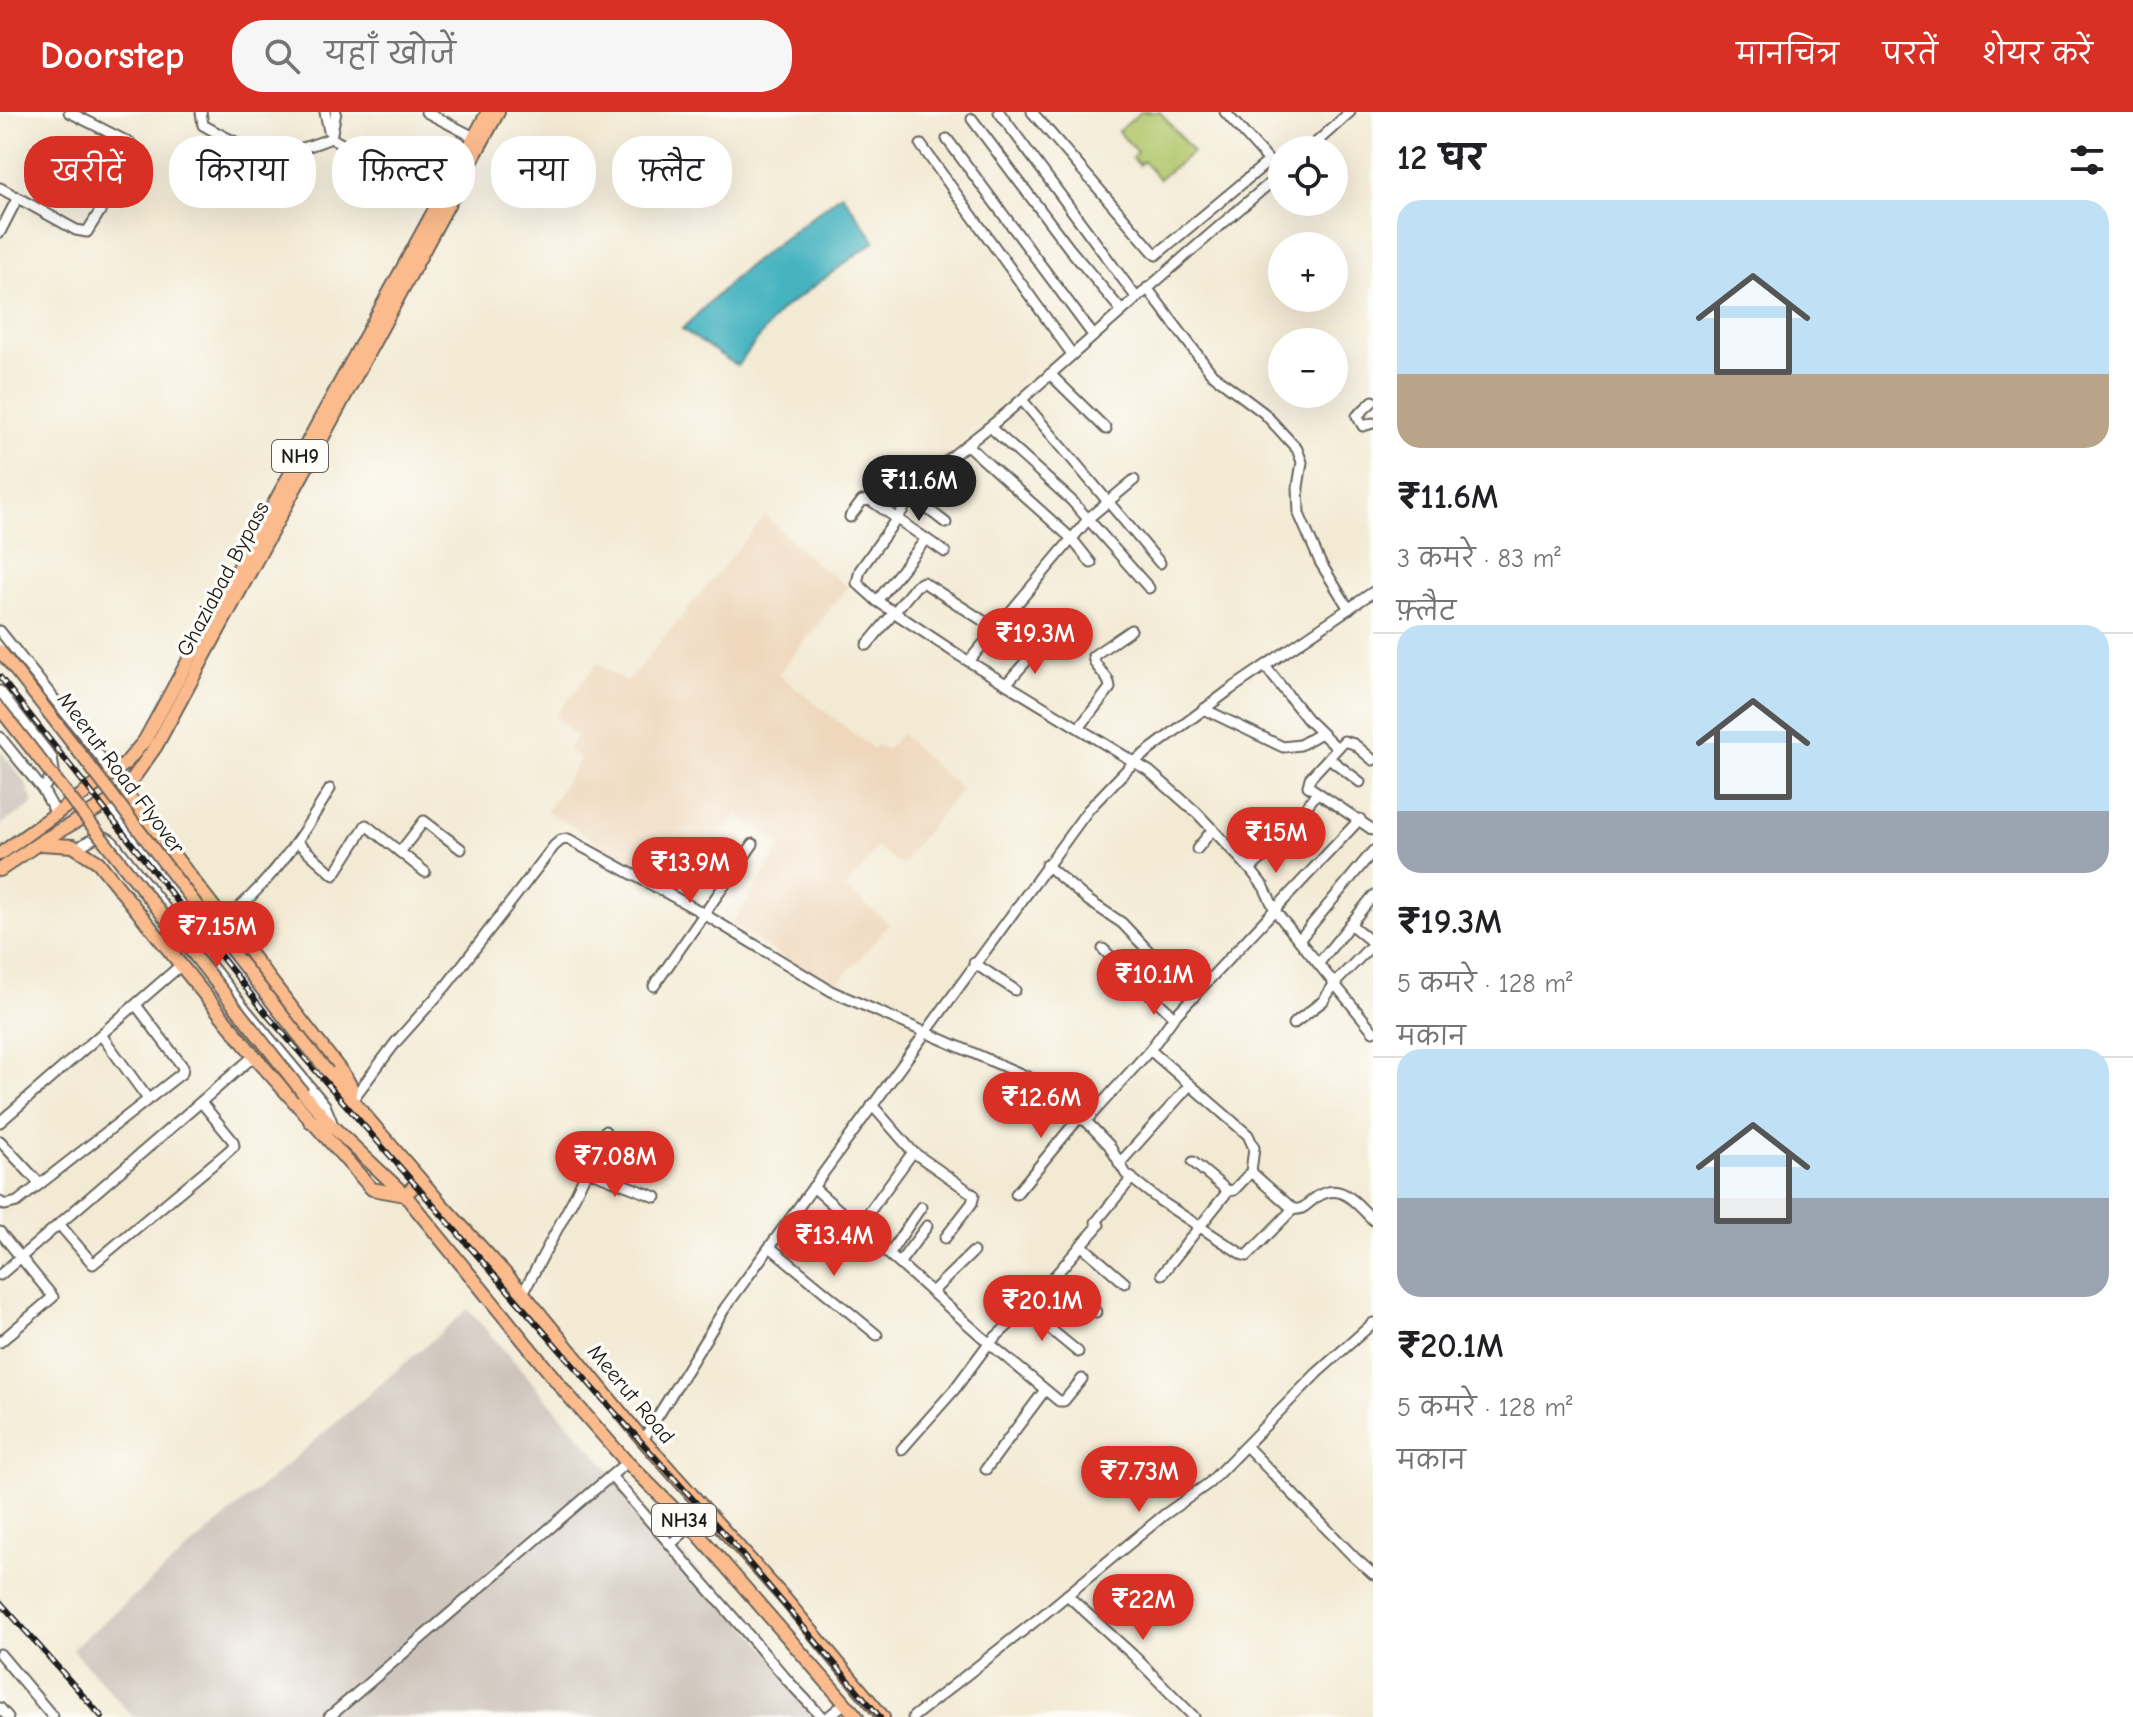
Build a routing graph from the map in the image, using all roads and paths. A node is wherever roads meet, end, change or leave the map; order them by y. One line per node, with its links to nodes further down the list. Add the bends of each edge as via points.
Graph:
1 (69, 112): 21 (street, via 134,146 127,168 87,232)
2 (201, 112): 16 (street, via 203,125 262,153 294,151)
3 (325, 112): 16 (street)
4 (336, 112): 16 (street)
5 (426, 112): 13 (street)
6 (488, 112): 14 (highway, Ghaziabad Bypass / NH9)
7 (498, 112): 24 (highway, Ghaziabad Bypass / NH9)
8 (999, 112): 26 (street)
9 (1032, 112): 10 (street, via 1156,255 1269,161)
10 (1225, 112)
11 (1350, 112): 15 (street)
12 (972, 119): 27 (street)
13 (472, 136)
14 (475, 136)
15 (1323, 136)
16 (331, 138)
17 (947, 139): 28 (street)
18 (921, 145): 29 (street)
19 (1268, 185): 25 (street)
20 (0, 188): 21 (street)
21 (17, 199): 23 (street)
22 (436, 208): 24 (highway, Ghaziabad Bypass / NH9)
23 (0, 232)
24 (418, 249): 73 (highway, Ghaziabad Bypass / NH9, via 145,740); 77 (highway, Ghaziabad Bypass / NH9, via 156,746)
25 (1147, 288): 26 (street); 52 (street, via 1212,374 1264,413 1297,449 1302,462 1299,514)
26 (1136, 297): 27 (street)
27 (1121, 310): 28 (street)
28 (1093, 335): 29 (street)
29 (1072, 354): 30 (street)
30 (1050, 374): 31 (street); 35 (street)
31 (1022, 400): 34 (street); 39 (street)
32 (1373, 401): 33 (street, via 1357,420 1363,426)
33 (1373, 423)
34 (990, 427): 36 (street); 42 (street)
35 (1106, 429)
36 (967, 445): 38 (street, via 932,472); 45 (street)
37 (1134, 480): 39 (street)
38 (912, 497): 41 (street); 43 (street)
39 (1108, 501): 42 (street); 48 (street)
40 (850, 517): 41 (street, via 867,499)
41 (897, 517): 44 (street); 51 (street, via 857,578 860,588)
42 (1089, 518): 45 (street); 49 (street)
43 (946, 523)
44 (926, 539): 46 (street); 51 (street)
45 (1072, 539): 47 (street); 54 (street)
46 (945, 552)
47 (1091, 563)
48 (1160, 563)
49 (1149, 588)
50 (1373, 592): 52 (street)
51 (877, 601): 53 (street)
52 (1349, 609): 61 (street)
53 (894, 612): 54 (street, via 923,582); 57 (street); 60 (street)
54 (996, 629): 60 (street)
55 (1131, 630): 66 (street, via 1093,656 1111,684)
56 (0, 631): 73 (street)
57 (867, 645)
58 (1038, 648): 62 (street)
59 (0, 651): 123 (main road, Meerut Road Flyover / NH34, bridge, via 262,992)
60 (969, 661): 62 (street)
61 (1265, 666): 65 (street); 67 (street)
62 (1007, 683): 66 (street)
63 (0, 691): 76 (street, via 52,758 54,771)
64 (0, 709): 130 (main road, NH34, bridge)
65 (1204, 709): 67 (street, via 1283,747 1300,745); 72 (street)
66 (1079, 728): 72 (street)
67 (1321, 733): 69 (street)
68 (0, 737): 76 (street)
69 (1337, 748): 70 (street); 71 (street, via 1349,742)
70 (1329, 758): 74 (street); 78 (street, via 1310,778 1308,786)
71 (1373, 760)
72 (1135, 761): 84 (street); 95 (street)
73 (111, 775): 80 (highway, Ghaziabad Bypass / NH9)
74 (1360, 782)
75 (330, 789): 86 (street)
76 (43, 790): 80 (street)
77 (124, 791): 79 (highway, Ghaziabad Bypass / NH9); 81 (highway, Meerut Road)
78 (1317, 793): 82 (street); 96 (street, via 1277,845)
79 (108, 803): 83 (street); 87 (highway, NH9)
80 (57, 815): 94 (highway, NH9)
81 (143, 815): 83 (highway); 102 (highway, Meerut Road)
82 (1360, 819): 85 (street); 100 (street)
83 (129, 829): 123 (street, via 296,1042 340,1094)
84 (1213, 829): 91 (street); 96 (street)
85 (1373, 830)
86 (298, 843): 93 (street, via 334,875 366,825); 102 (street)
87 (38, 844): 89 (highway); 97 (highway, NH9)
88 (753, 844): 101 (street)
89 (78, 848): 109 (highway, via 98,862); 130 (street, via 102,835 113,842 325,1105)
90 (461, 849): 93 (street, via 424,821)
91 (1197, 849)
92 (1373, 851): 104 (street)
93 (400, 852): 98 (street)
94 (0, 854)
95 (1046, 865): 107 (street); 113 (street, via 1122,923)
96 (1250, 869): 100 (street)
97 (0, 870)
98 (425, 872)
99 (1373, 896): 103 (street)
100 (1276, 912): 104 (street); 113 (street)
101 (704, 914): 111 (street); 118 (street, via 831,991); 123 (street, via 575,841 561,840)
102 (223, 922): 123 (highway, Meerut Road, via 346,1078)
103 (1350, 924): 105 (street); 108 (street)
104 (1299, 940): 108 (street)
105 (1373, 943): 110 (street)
106 (1103, 949): 115 (street)
107 (974, 963): 112 (street); 118 (street)
108 (1319, 963): 110 (street)
109 (181, 965): 114 (street); 121 (highway)
110 (1335, 983): 116 (street, via 1323,1001); 117 (street)
111 (654, 986)
112 (1015, 990)
113 (1193, 998): 115 (street)
114 (136, 1005): 119 (street); 124 (street, via 183,1067)
115 (1174, 1017): 120 (street)
116 (1293, 1024)
117 (1373, 1031)
118 (924, 1034): 126 (street); 127 (street, via 1028,1077)
119 (102, 1036): 124 (street); 129 (street)
120 (1150, 1050): 122 (street); 127 (street)
121 (254, 1056): 125 (street); 128 (highway)
122 (1190, 1085): 135 (street); 137 (street, via 1248,1135 1254,1148)
123 (351, 1098): 139 (highway, Meerut Road / NH34)
124 (148, 1099): 140 (street)
125 (201, 1102): 150 (street); 150 (street, via 233,1141 224,1155 93,1264)
126 (872, 1105): 133 (street); 141 (street)
127 (1082, 1120): 135 (street, via 1109,1145); 143 (street)
128 (310, 1121): 130 (highway); 144 (highway, via 372,1189)
129 (0, 1122)
130 (334, 1128): 144 (highway, Meerut Road / NH34)
131 (605, 1131): 136 (street)
132 (0, 1141): 140 (street)
133 (913, 1152): 151 (street); 155 (street, via 974,1195)
134 (1193, 1162): 142 (street)
135 (1119, 1164): 138 (street)
136 (586, 1170): 145 (street); 167 (street)
137 (1251, 1172): 142 (street); 148 (street)
138 (1132, 1178): 153 (street); 156 (street)
139 (420, 1180): 144 (highway); 167 (highway, Meerut Road / NH34)
140 (40, 1184): 146 (street, via 11,1205)
141 (813, 1187): 151 (street); 157 (street)
142 (1228, 1191): 153 (street)
143 (1016, 1194)
144 (405, 1195): 180 (highway, Meerut Road / NH34)
145 (656, 1197)
146 (0, 1202)
147 (921, 1207): 159 (street)
148 (1293, 1209): 149 (street, via 1335,1190 1352,1198); 153 (street, via 1247,1256)
149 (1373, 1220)
150 (59, 1224): 160 (street)
151 (859, 1226): 159 (street)
152 (927, 1226): 161 (street)
153 (1200, 1228): 162 (street)
154 (0, 1232): 160 (street)
155 (945, 1238)
156 (1081, 1245): 164 (street); 165 (street)
157 (770, 1247): 171 (street); 177 (street, via 725,1308)
158 (973, 1252): 166 (street)
159 (889, 1254): 161 (street)
160 (22, 1256): 163 (street); 172 (street, via 53,1297)
161 (900, 1262): 166 (street)
162 (1162, 1274)
163 (0, 1275)
164 (1053, 1277): 168 (street); 169 (street)
165 (1125, 1283)
166 (933, 1291): 173 (street)
167 (523, 1293): 177 (highway, Meerut Road / NH34)
168 (1026, 1309): 173 (street); 174 (street)
169 (1096, 1312)
170 (1373, 1323): 178 (street)
171 (877, 1335)
172 (0, 1342)
173 (989, 1343): 176 (street); 179 (street)
174 (1078, 1352)
175 (1082, 1379): 176 (street, via 1062,1402)
176 (1045, 1390): 181 (street)
177 (643, 1440): 196 (highway, Meerut Road / NH34)
178 (1247, 1447): 185 (street); 186 (street)
179 (902, 1449)
180 (627, 1462): 182 (street); 183 (highway, Meerut Road / NH34)
181 (986, 1469)
182 (611, 1476): 184 (street); 192 (street)
183 (691, 1526): 184 (street); 188 (highway, Meerut Road / NH34)
184 (672, 1543): 193 (street)
185 (1373, 1574)
186 (1067, 1595): 197 (street); 198 (street)
187 (0, 1654): 191 (street)
188 (845, 1703): 194 (street); 195 (highway, Meerut Road / NH34)
189 (0, 1708): 190 (street)
190 (8, 1717)
191 (53, 1717)
192 (329, 1717)
193 (822, 1717)
194 (828, 1717)
195 (857, 1717)
196 (883, 1717)
197 (913, 1717)
198 (1194, 1717)

